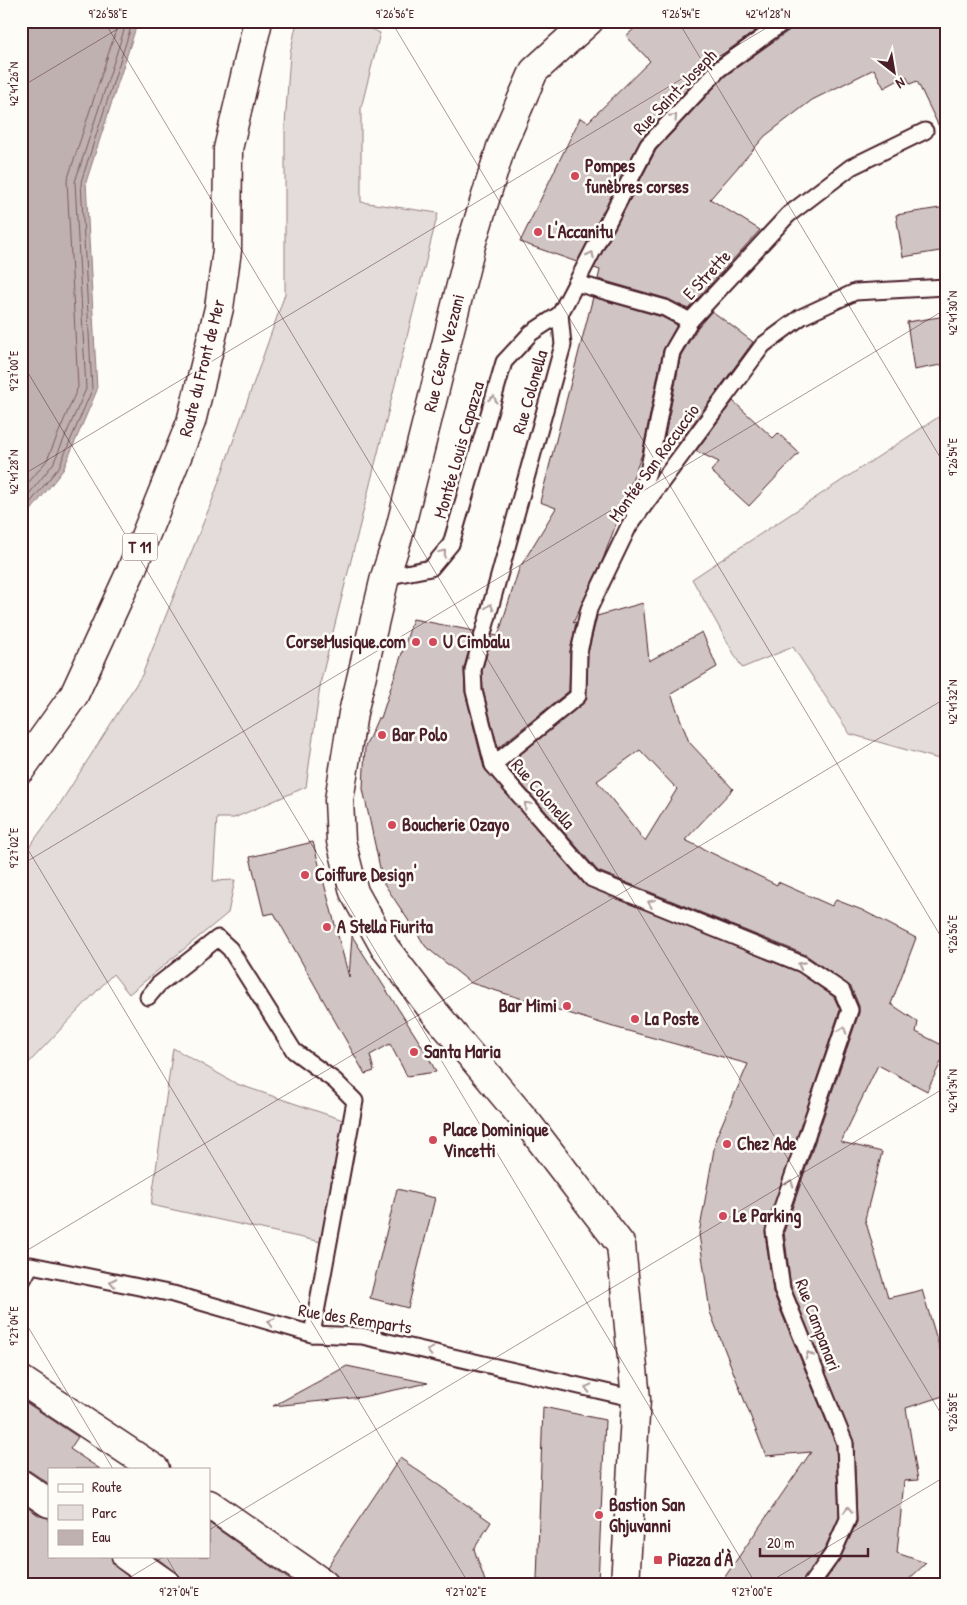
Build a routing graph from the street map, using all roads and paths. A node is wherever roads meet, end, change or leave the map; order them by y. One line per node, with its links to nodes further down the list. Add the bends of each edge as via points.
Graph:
1 (258, 21): 12 (main road, Route du Front de Mer / T 11, via 228,150 227,250 219,308 191,422 131,570 74,695)
2 (589, 21): 10 (main road, Rue César Vezzani, via 534,71 501,147 471,245 398,537)
3 (785, 21): 5 (lane, Rue Saint-Joseph, one-way to 3, via 648,145 719,69)
4 (925, 131): 8 (lane, E Strette, via 851,167 788,215)
5 (576, 283): 7 (lane, Rue Saint-Joseph); 8 (lane, via 665,308)
6 (946, 287): 9 (lane, Montée San Roccuccio, via 855,292 801,317 763,345)
7 (560, 314): 10 (lane, Montée Louis Capazza, one-way to 7, via 431,568 450,544 504,362 531,333); 11 (lane, Rue Colonella, one-way to 7, via 474,691 473,670 563,345)
8 (690, 321): 9 (lane, E Strette, via 672,352 648,472)
9 (629, 526): 11 (lane, Montée San Roccuccio, via 589,609 579,652 578,696)
10 (385, 577): 18 (main road, Rue César Vezzani, via 353,712 339,800 341,841 354,892 386,948 418,991 529,1125 621,1245)
11 (492, 765): 13 (lane, Rue Colonella, one-way to 11, via 802,964 592,879)
12 (21, 769)
13 (842, 991): 25 (lane, Rue Campanari, one-way to 13, via 832,1555 848,1519 845,1442 782,1289 774,1231 850,1010)
14 (148, 997): 16 (lane, via 158,985 218,938 230,949 294,1051 335,1081 355,1102)
15 (21, 1283): 16 (lane, Rue des Remparts, one-way to 15, via 173,1294 31,1265)
16 (312, 1334): 18 (lane, Rue des Remparts, one-way to 16, via 362,1336)
17 (21, 1380): 19 (main road)
18 (636, 1399): 24 (main road)
19 (153, 1468)
20 (21, 1484): 21 (main road)
21 (48, 1502)
22 (210, 1505): 23 (main road)
23 (324, 1584)
24 (625, 1584)
25 (811, 1584)

